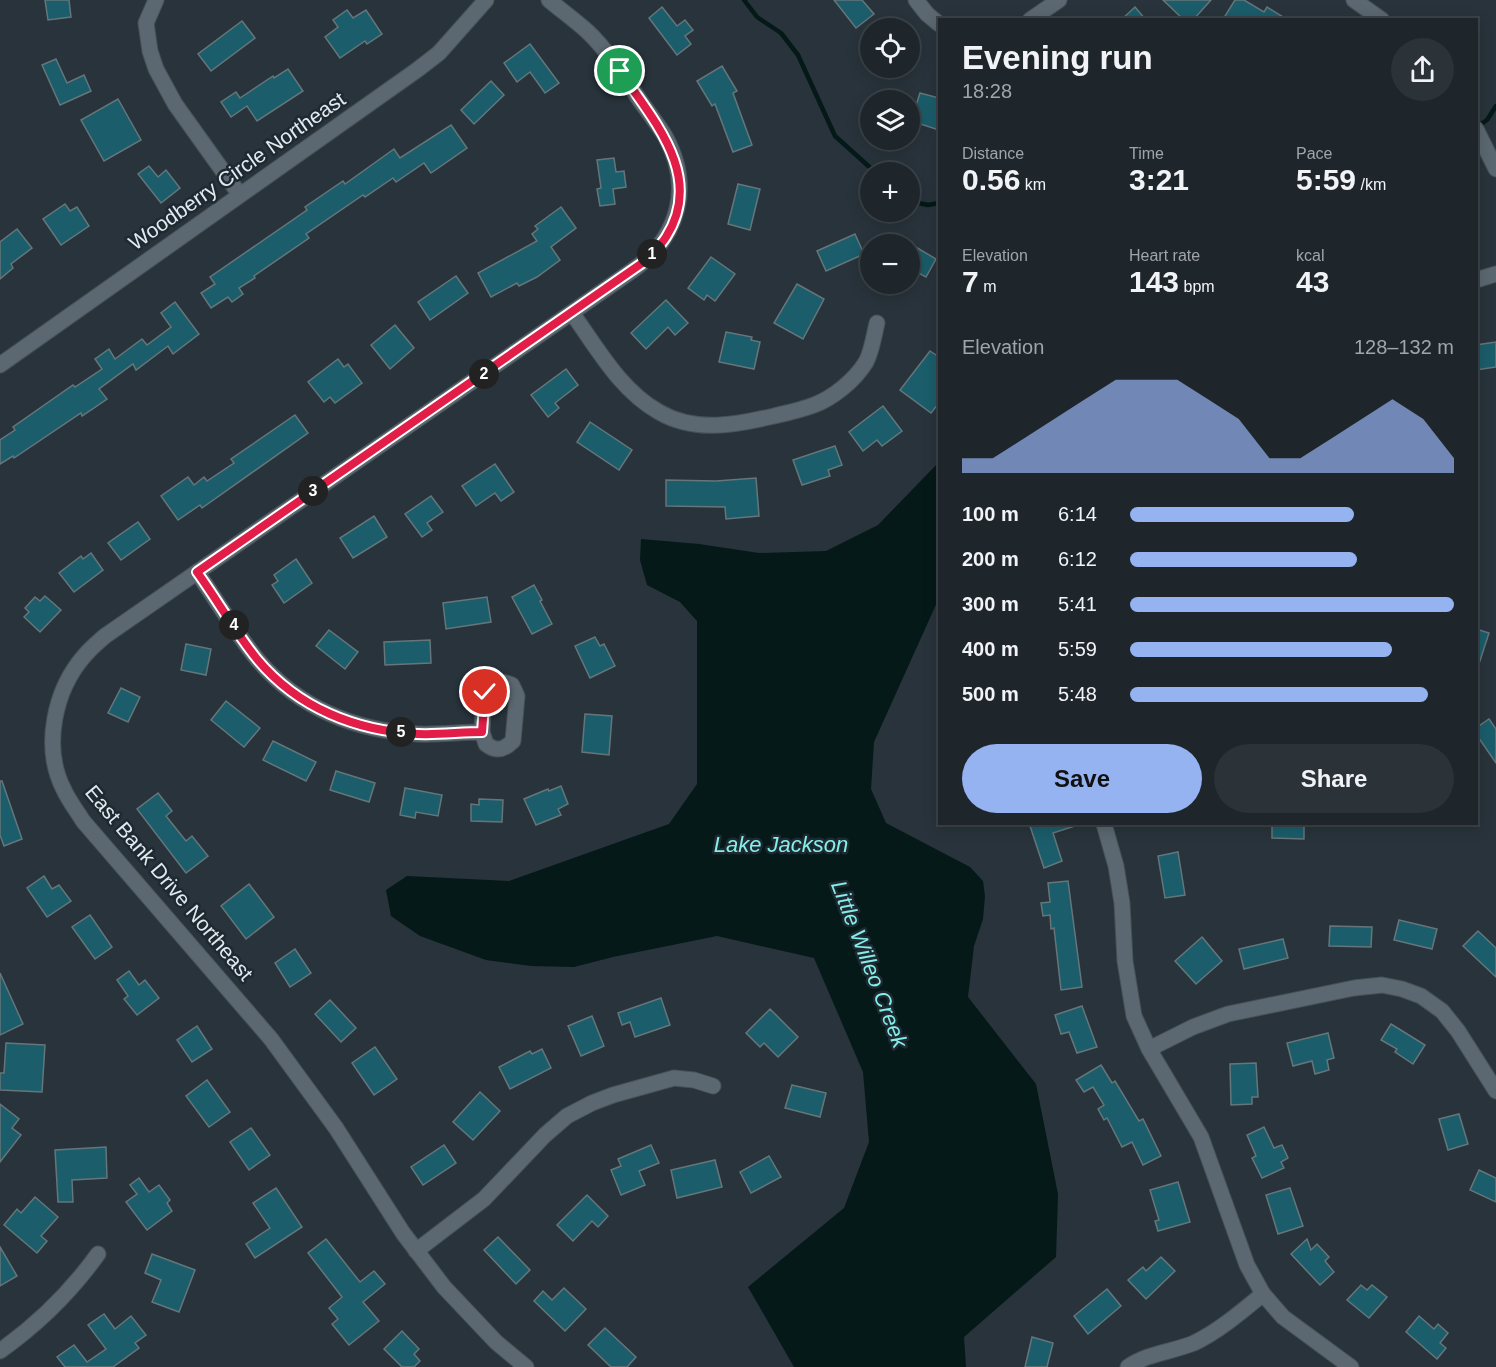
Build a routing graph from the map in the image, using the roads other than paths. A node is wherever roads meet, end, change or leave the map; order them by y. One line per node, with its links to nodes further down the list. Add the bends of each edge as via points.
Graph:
1 (156, 0): 12 (street, via 146,23 156,69 175,104)
2 (486, 0): 12 (street, Woodberry Circle Northeast, via 439,53)
3 (549, 0): 15 (street, East Bank Drive Northeast, via 589,33 633,90 665,137 678,167 680,190 677,214 666,237 648,259)
4 (916, 0): 9 (street)
5 (1059, 0): 7 (street)
6 (1354, 0): 8 (street)
7 (1033, 18)
8 (1379, 18)
9 (938, 23)
10 (1478, 133): 11 (street)
11 (1496, 168)
12 (240, 195): 17 (street, Woodberry Circle Northeast)
13 (1496, 274): 14 (street)
14 (1478, 279)
15 (572, 313): 16 (street, via 632,392 660,413 701,426 765,418 813,406 831,397 866,361); 18 (street, East Bank Drive Northeast)
16 (877, 323)
17 (0, 365)
18 (197, 572): 19 (street, via 257,658 276,679 310,705 365,727 419,734); 24 (street, East Bank Drive Northeast, via 84,655 54,719 53,754 59,778 83,821 291,1064)
19 (482, 732)
20 (1104, 825): 21 (street, via 1118,875 1134,1016)
21 (1149, 1049): 23 (street, via 1228,1014 1382,985 1421,996 1443,1011); 26 (street, via 1201,1137 1247,1265)
22 (713, 1086): 24 (street, via 674,1078 603,1099 567,1116 484,1199)
23 (1496, 1091)
24 (416, 1251): 28 (street, East Bank Drive Northeast, via 470,1316)
25 (98, 1254): 27 (street, via 53,1308)
26 (1263, 1294): 29 (street, via 1211,1335 1140,1358); 30 (street, via 1283,1317)
27 (0, 1351)
28 (526, 1367)
29 (1128, 1367)
30 (1351, 1367)

